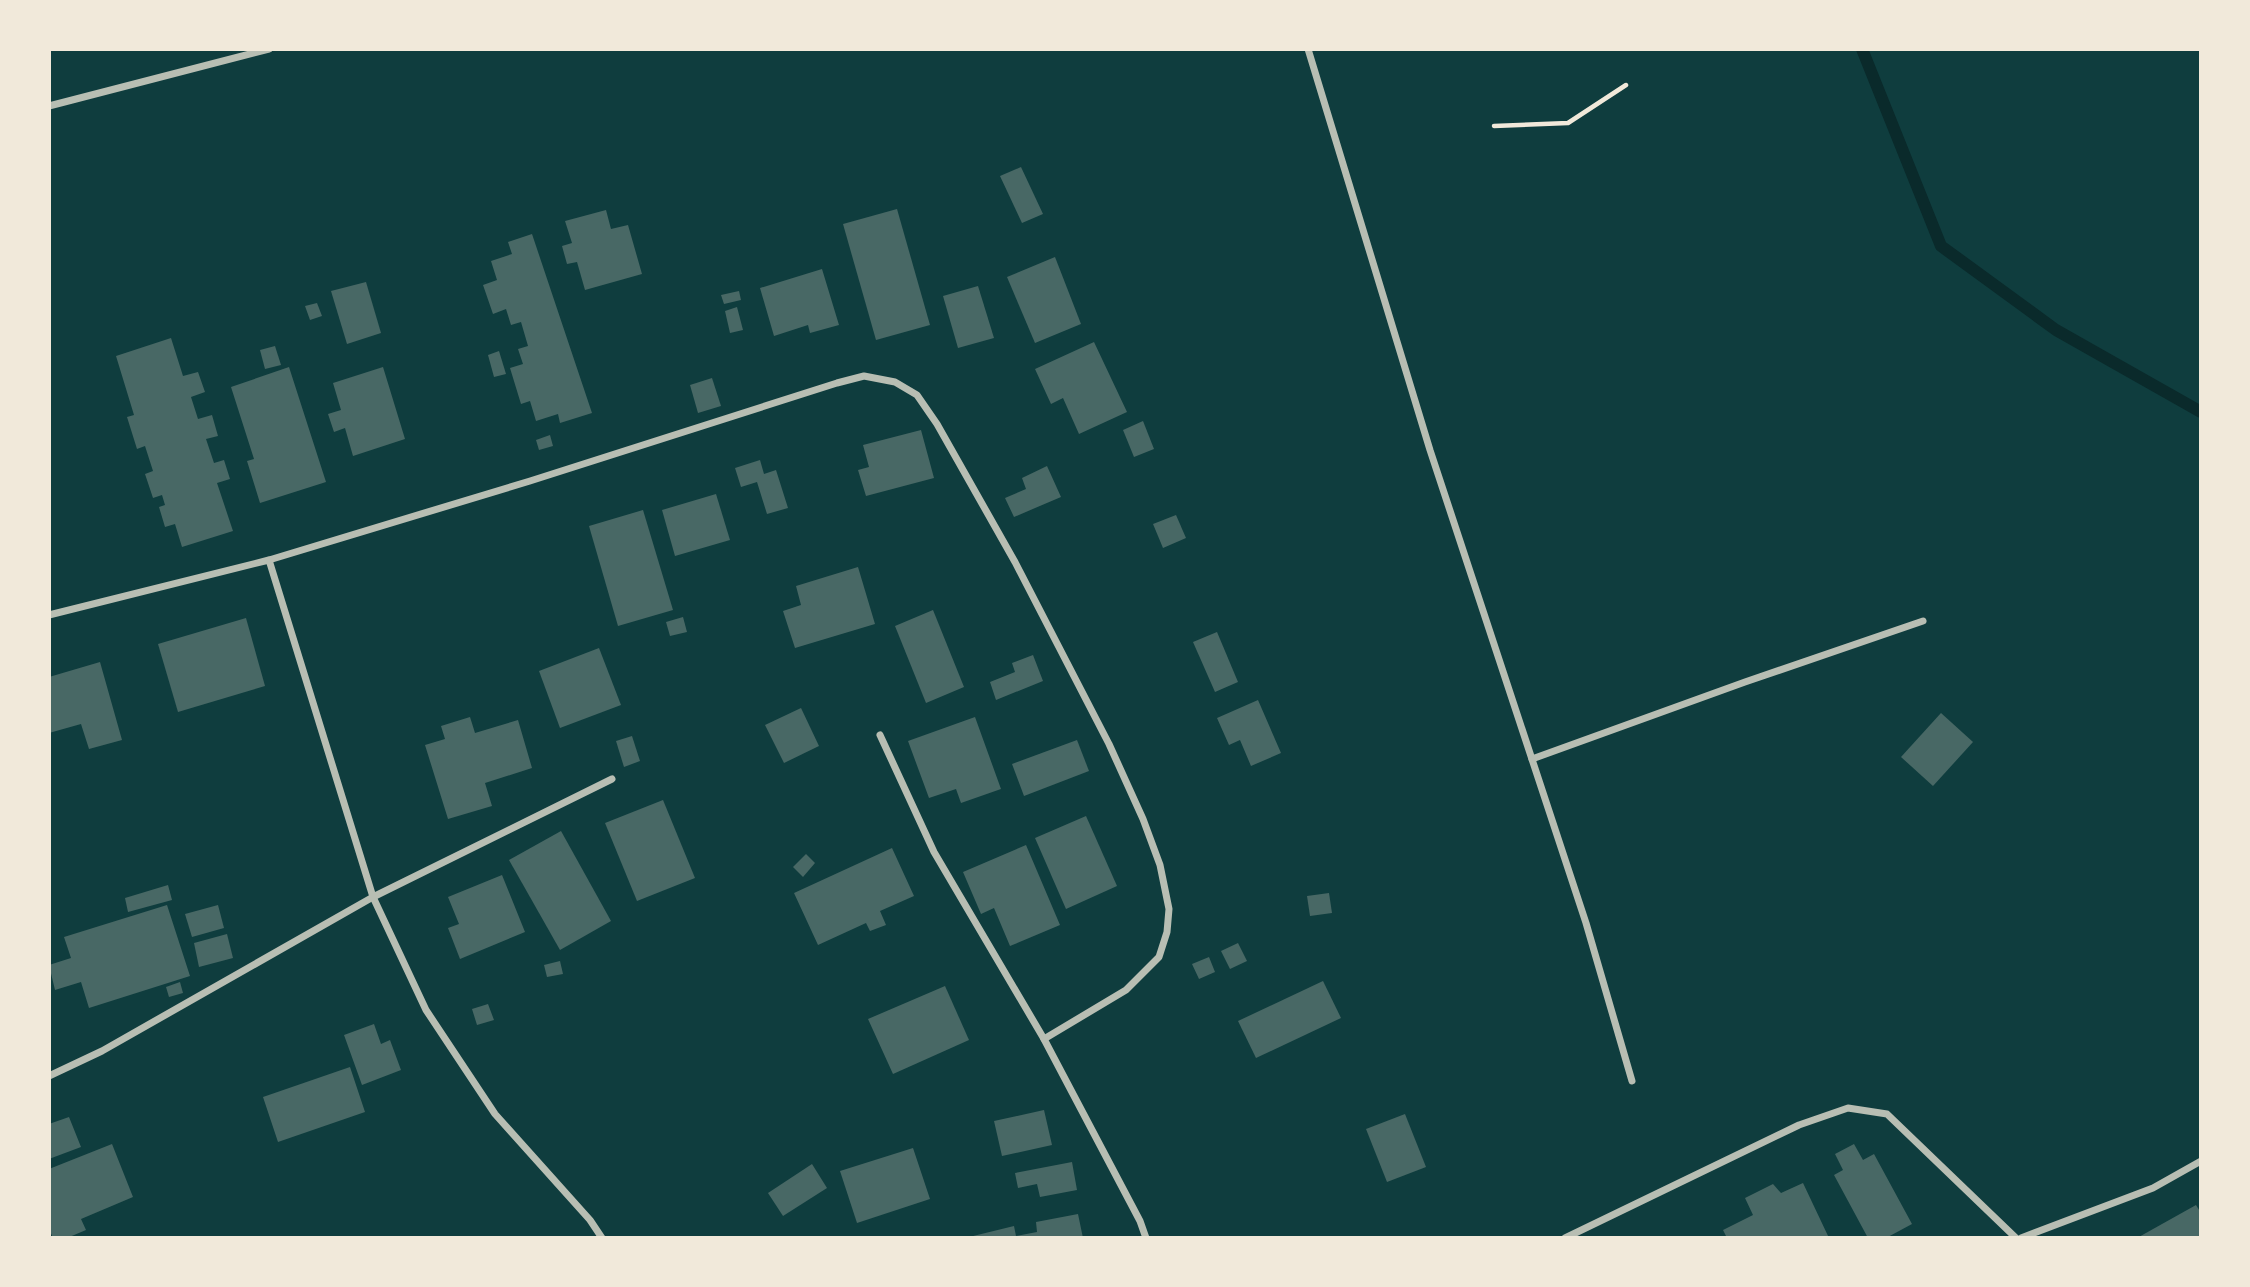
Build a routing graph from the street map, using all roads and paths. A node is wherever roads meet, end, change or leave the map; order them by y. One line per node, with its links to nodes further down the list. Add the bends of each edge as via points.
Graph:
1 (270, 49): 4 (street)
2 (1308, 49): 10 (street, via 1430,450)
3 (1626, 85): 5 (path, via 1568,123)
4 (49, 106)
5 (1494, 127)
6 (269, 560): 7 (street); 12 (street); 13 (street, via 864,376 894,382 917,395 1015,562 1109,744 1143,818 1169,909 1159,957 1126,990)
7 (49, 615)
8 (1923, 621): 10 (street)
9 (880, 735): 13 (street, via 934,852)
10 (1532, 759): 15 (street)
11 (612, 779): 12 (street)
12 (373, 897): 14 (street, via 102,1051); 17 (street, via 426,1010 495,1114)
13 (1044, 1039): 18 (street)
14 (49, 1076)
15 (1632, 1081)
16 (2201, 1160): 21 (street, via 2153,1188)
17 (602, 1238)
18 (1146, 1238)
19 (1564, 1238): 20 (street, via 1799,1125 1848,1108 1887,1114)
20 (2016, 1238)
21 (2021, 1238)

